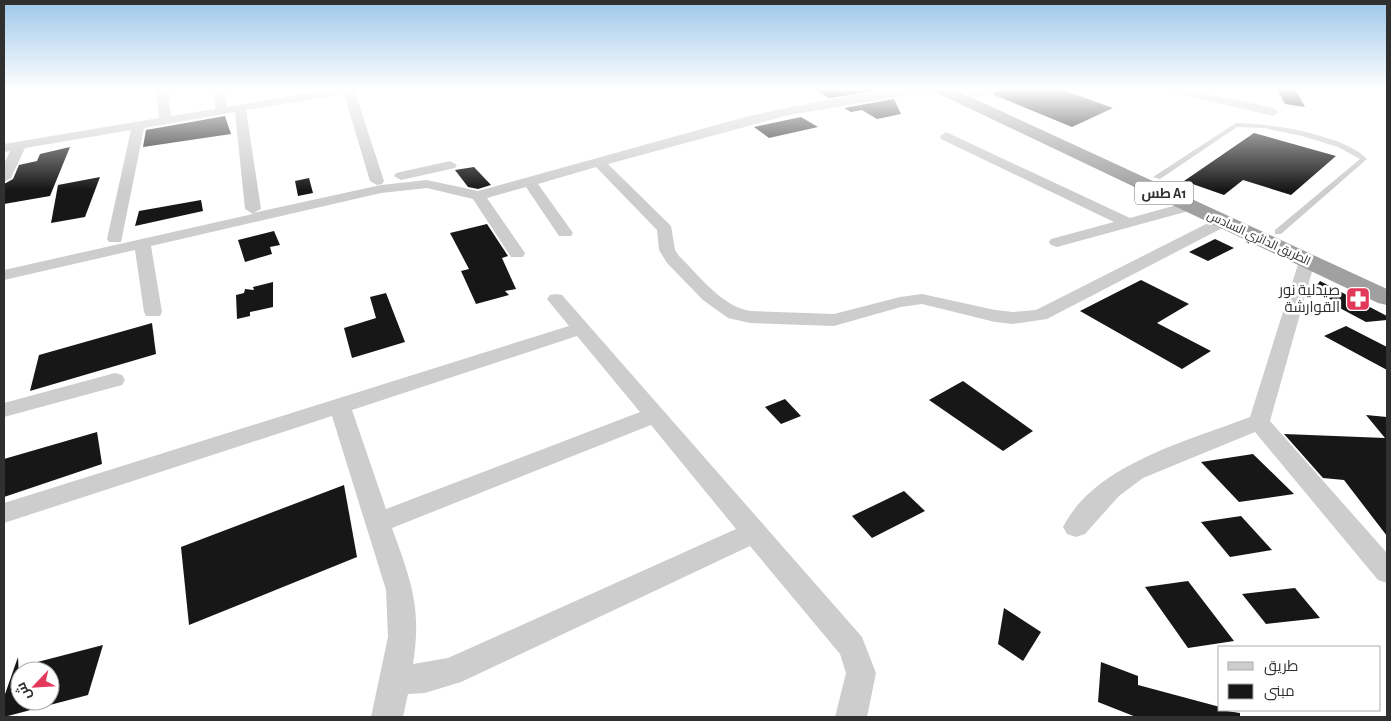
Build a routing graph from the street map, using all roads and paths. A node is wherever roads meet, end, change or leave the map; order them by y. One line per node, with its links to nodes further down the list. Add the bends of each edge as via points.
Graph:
1 (151, 123): 7 (street)
2 (242, 123): 19 (street)
3 (360, 123): 15 (street)
4 (746, 123): 11 (street)
5 (1013, 123): 18 (highway, الطريق الدائري السادس / طس A1)
6 (1037, 123): 13 (highway, الطريق الدائري السادس / طس A1)
7 (138, 125): 9 (street); 24 (street)
8 (946, 136): 21 (street)
9 (20, 145): 10 (street); 14 (street)
10 (4, 148)
11 (599, 162): 16 (street); 20 (street, via 665,229 667,250 685,271 724,308 750,317 834,320 922,299 995,316 1028,318 1040,315)
12 (450, 165): 15 (street)
13 (1157, 177): 22 (highway, الطريق الدائري السادس / طس A1); 22 (lane, via 1236,125 1250,123 1342,146 1364,158)
14 (4, 178)
15 (377, 181): 19 (street)
16 (530, 183): 17 (street); 23 (street)
17 (478, 196): 26 (street, via 427,184 408,185); 27 (street)
18 (1191, 206): 20 (highway, الطريق الدائري السادس / طس A1); 21 (street)
19 (253, 209): 24 (street)
20 (1224, 221): 28 (highway, الطريق الدائري السادس / طس A1)
21 (1128, 222): 25 (street)
22 (1278, 232): 31 (highway, الطريق الدائري السادس / طس A1)
23 (566, 234)
24 (115, 239): 29 (street)
25 (1057, 242)
26 (142, 244): 30 (street); 34 (street)
27 (517, 253)
28 (1307, 261): 32 (highway, الطريق الدائري السادس / طس A1); 40 (street)
29 (4, 264)
30 (4, 276)
31 (1387, 282)
32 (1387, 298)
33 (556, 299): 35 (street)
34 (153, 312)
35 (581, 329): 37 (street); 39 (street)
36 (115, 380): 38 (street)
37 (340, 406): 41 (street); 42 (street)
38 (4, 410)
39 (655, 415): 42 (street); 44 (street)
40 (1259, 422): 43 (street, via 1135,472 1104,494); 45 (street)
41 (4, 513)
42 (378, 523): 46 (street, via 404,608)
43 (1076, 527)
44 (755, 532): 46 (street, via 450,672); 47 (street, via 852,646 861,673)
45 (1387, 572)
46 (396, 680): 48 (street)
47 (857, 716)
48 (387, 717)

